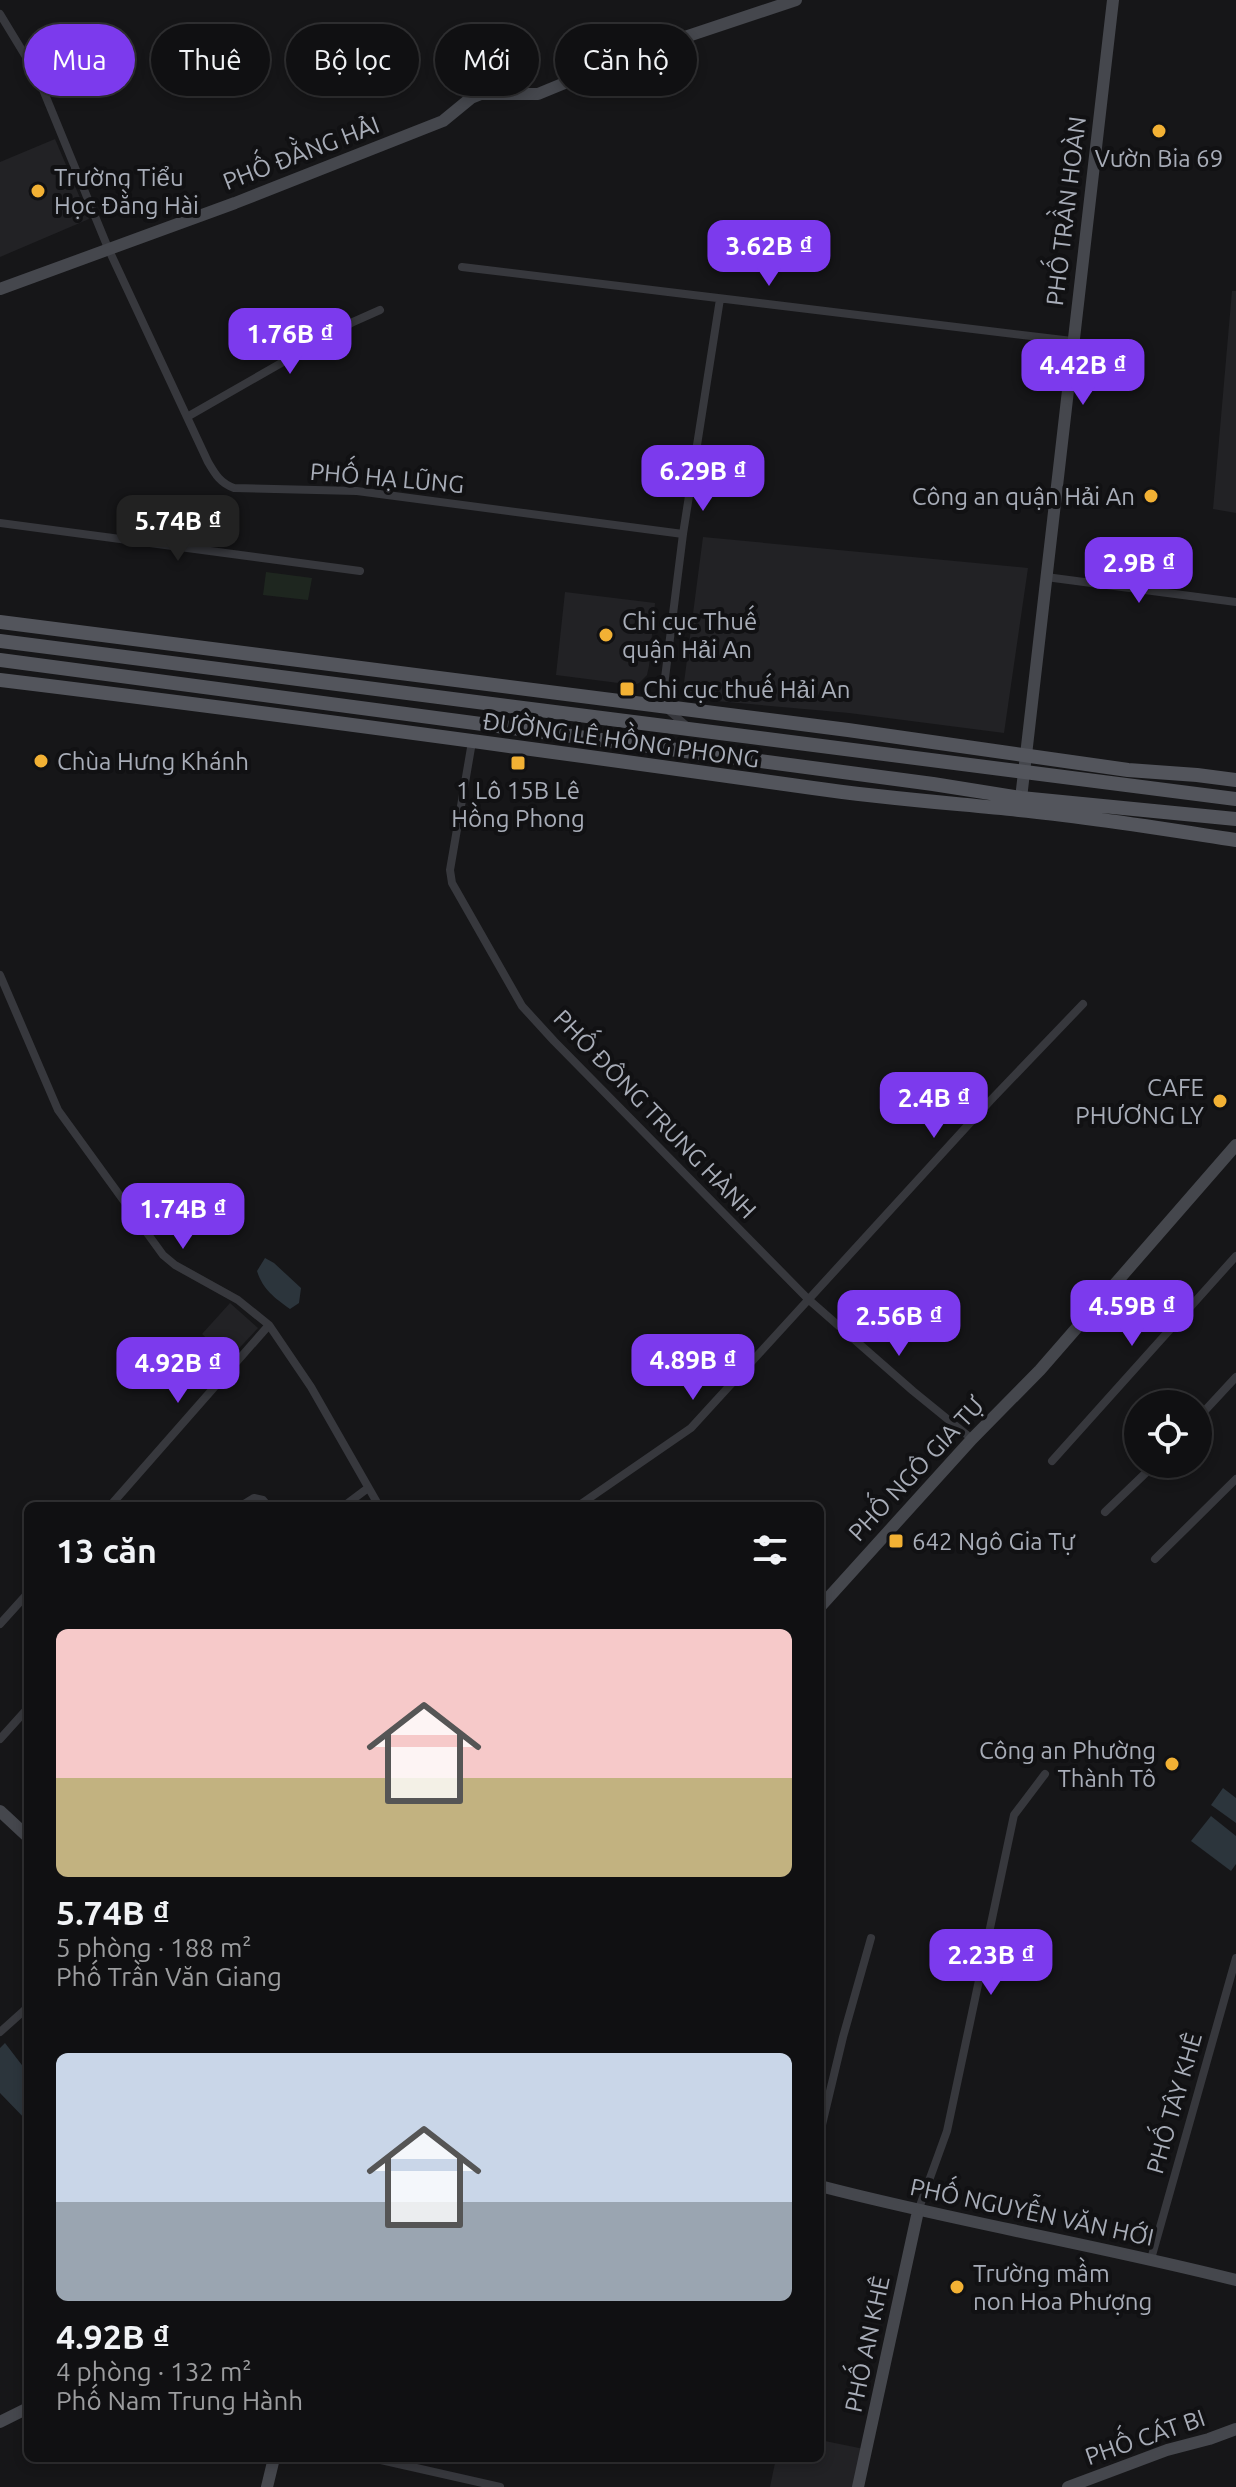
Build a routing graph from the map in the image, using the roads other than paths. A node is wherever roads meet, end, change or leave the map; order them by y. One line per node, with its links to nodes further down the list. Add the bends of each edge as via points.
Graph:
1 (796, 0): 4 (street, PHỐ ĐẰNG HẢI, via 640,52 538,94 481,94 443,121)
2 (1113, 0): 9 (street, PHỐ TRẦN HOÀN)
3 (0, 14): 4 (street, PHỐ HẠ LŨNG, via 37,75)
4 (108, 248): 6 (street, PHỐ ĐẰNG HẢI); 10 (street, PHỐ HẠ LŨNG)
5 (462, 267): 7 (street)
6 (0, 289)
7 (720, 299): 9 (street); 12 (street)
8 (380, 310): 10 (street)
9 (1072, 341): 14 (street, PHỐ TRẦN HOÀN)
10 (187, 417): 12 (street, PHỐ HẠ LŨNG, via 216,476 234,488 357,491)
11 (0, 523): 13 (street)
12 (683, 534): 23 (street, via 663,694)
13 (360, 571)
14 (1046, 577): 15 (street); 27 (street, PHỐ TRẦN HOÀN)
15 (1236, 602)
16 (0, 622): 19 (main road, ĐƯỜNG LÊ HỒNG PHONG)
17 (0, 641): 21 (main road, ĐƯỜNG LÊ HỒNG PHONG)
18 (0, 660): 22 (main road, ĐƯỜNG LÊ HỒNG PHONG)
19 (359, 669): 21 (main road); 23 (main road, ĐƯỜNG LÊ HỒNG PHONG)
20 (0, 680): 24 (main road, ĐƯỜNG LÊ HỒNG PHONG)
21 (355, 688): 22 (main road); 25 (main road, ĐƯỜNG LÊ HỒNG PHONG)
22 (352, 705): 24 (main road); 31 (main road, ĐƯỜNG LÊ HỒNG PHONG, via 933,784)
23 (666, 708): 25 (street); 27 (main road, ĐƯỜNG LÊ HỒNG PHONG)
24 (348, 723): 26 (main road, ĐƯỜNG LÊ HỒNG PHONG)
25 (690, 729): 28 (main road, ĐƯỜNG LÊ HỒNG PHONG)
26 (472, 742): 31 (main road, ĐƯỜNG LÊ HỒNG PHONG, via 816,788); 38 (street, PHỐ ĐÔNG TRUNG HÀNH, via 452,883 522,1006)
27 (1025, 756): 28 (street, PHỐ TRẦN HOÀN); 29 (main road, ĐƯỜNG LÊ HỒNG PHONG)
28 (1023, 773): 30 (main road, ĐƯỜNG LÊ HỒNG PHONG); 31 (street, PHỐ TRẦN HOÀN)
29 (1236, 780)
30 (1236, 799)
31 (1020, 804): 32 (main road, ĐƯỜNG LÊ HỒNG PHONG); 33 (main road, ĐƯỜNG LÊ HỒNG PHONG)
32 (1236, 819)
33 (1236, 840)
34 (0, 975): 39 (street, via 58,1110 163,1255)
35 (1083, 1004): 38 (street)
36 (1236, 1145): 42 (street, PHỐ NGÔ GIA TỰ, via 1040,1370)
37 (1236, 1256): 43 (street)
38 (808, 1299): 42 (street, PHỐ ĐÔNG TRUNG HÀNH); 50 (street, via 691,1428)
39 (269, 1325): 46 (street); 47 (street)
40 (1236, 1377): 41 (street)
41 (1212, 1403)
42 (972, 1439): 54 (street, PHỐ NGÔ GIA TỰ)
43 (1052, 1461)
44 (1140, 1478): 51 (street)
45 (1236, 1479): 52 (street)
46 (368, 1488): 48 (street); 49 (street)
47 (114, 1502)
48 (349, 1502)
49 (377, 1502)
50 (584, 1502)
51 (1105, 1512)
52 (1155, 1559)
53 (24, 1597): 55 (street)
54 (824, 1603)
55 (0, 1624)
56 (24, 1712): 57 (street)
57 (0, 1739)
58 (1045, 1774): 67 (street, via 1014,1815 947,2131)
59 (0, 1811): 60 (street)
60 (24, 1833)
61 (871, 1938): 65 (street)
62 (1236, 1958): 68 (street, PHỐ TÂY KHÊ)
63 (24, 2011): 64 (street)
64 (0, 2032)
65 (824, 2116)
66 (824, 2187): 67 (street, PHỐ NGUYỄN VĂN HỚI)
67 (918, 2211): 68 (street, PHỐ NGUYỄN VĂN HỚI); 77 (street, PHỐ AN KHÊ)
68 (1151, 2259): 69 (street, PHỐ NGUYỄN VĂN HỚI)
69 (1236, 2280)
70 (24, 2410): 71 (street)
71 (0, 2422)
72 (1236, 2429): 78 (street, PHỐ CÁT BI)
73 (273, 2462): 75 (street)
74 (390, 2462): 76 (street)
75 (267, 2487)
76 (500, 2487)
77 (858, 2487)
78 (1068, 2487)

